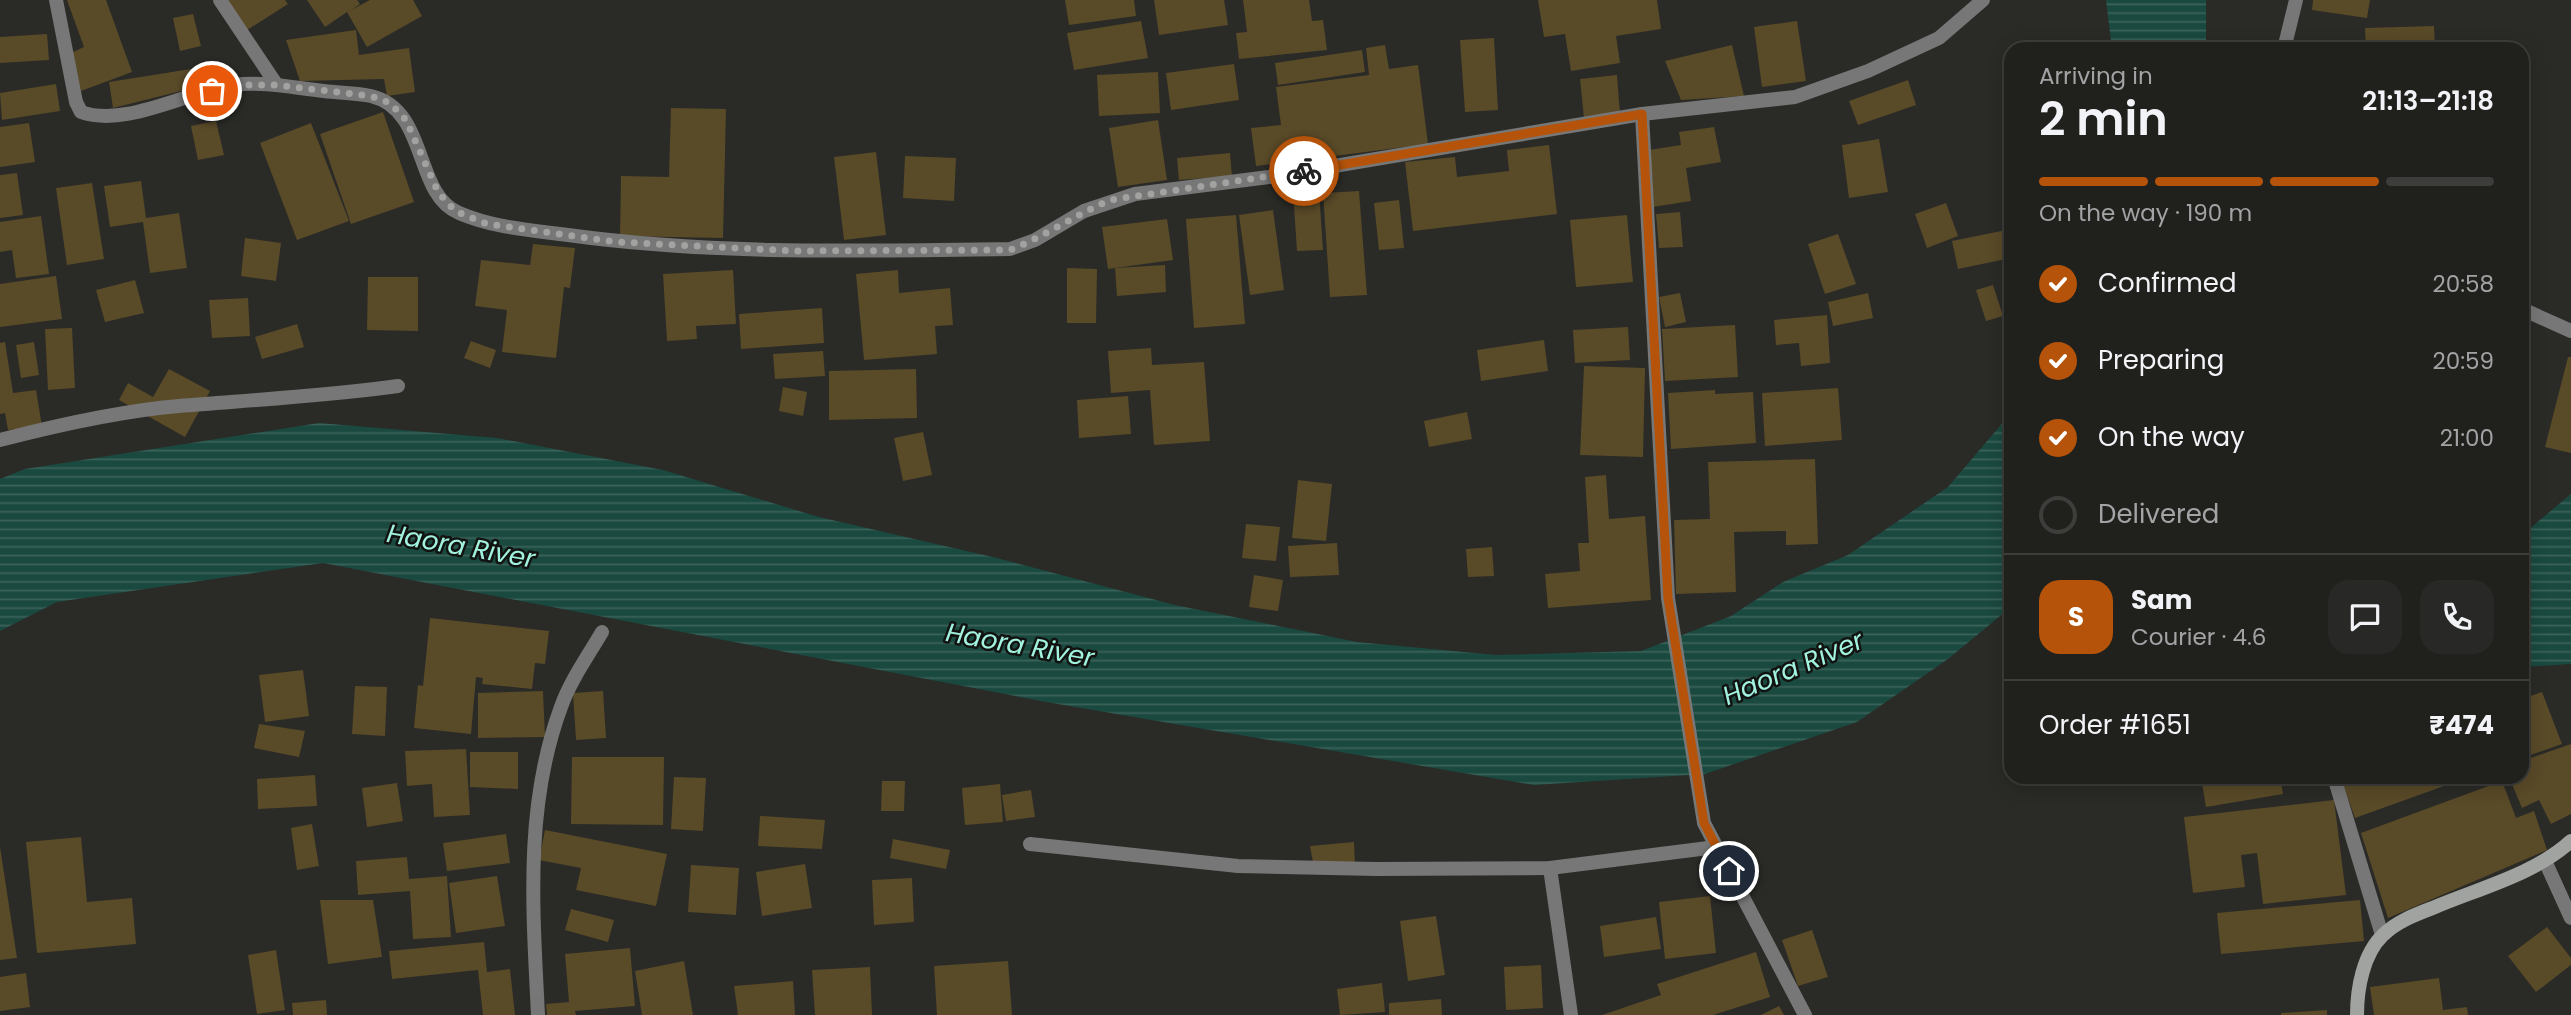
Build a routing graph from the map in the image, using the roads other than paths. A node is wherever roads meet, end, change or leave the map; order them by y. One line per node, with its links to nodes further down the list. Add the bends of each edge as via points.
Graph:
1 (56, 0): 6 (street, via 81,111 107,117 234,85)
2 (220, 0): 6 (street)
3 (1983, 0): 7 (street, via 1939,38 1868,71 1795,97)
4 (2296, 0): 5 (street)
5 (2286, 42)
6 (276, 85): 7 (street, via 371,96 390,103 406,120 438,192 455,211 487,224 617,242 795,251 1010,250 1084,211 1135,194 1269,177)
7 (1642, 114): 16 (street, via 1668,598 1704,823)
8 (2529, 312): 9 (street)
9 (2571, 331)
10 (398, 386): 11 (street, via 312,398 177,406 58,425)
11 (0, 440)
12 (602, 632): 21 (street, via 562,704 541,769 533,883)
13 (2336, 784): 20 (street)
14 (2571, 841): 17 (street)
15 (1030, 844): 18 (street, via 1238,866)
16 (1717, 847): 18 (street); 23 (street)
17 (2545, 861): 19 (street); 20 (street, via 2405,919)
18 (1550, 868): 22 (street)
19 (2571, 918)
20 (2382, 936): 24 (street, via 2365,963)
21 (538, 1015)
22 (1571, 1015)
23 (1805, 1015)
24 (2357, 1015)

